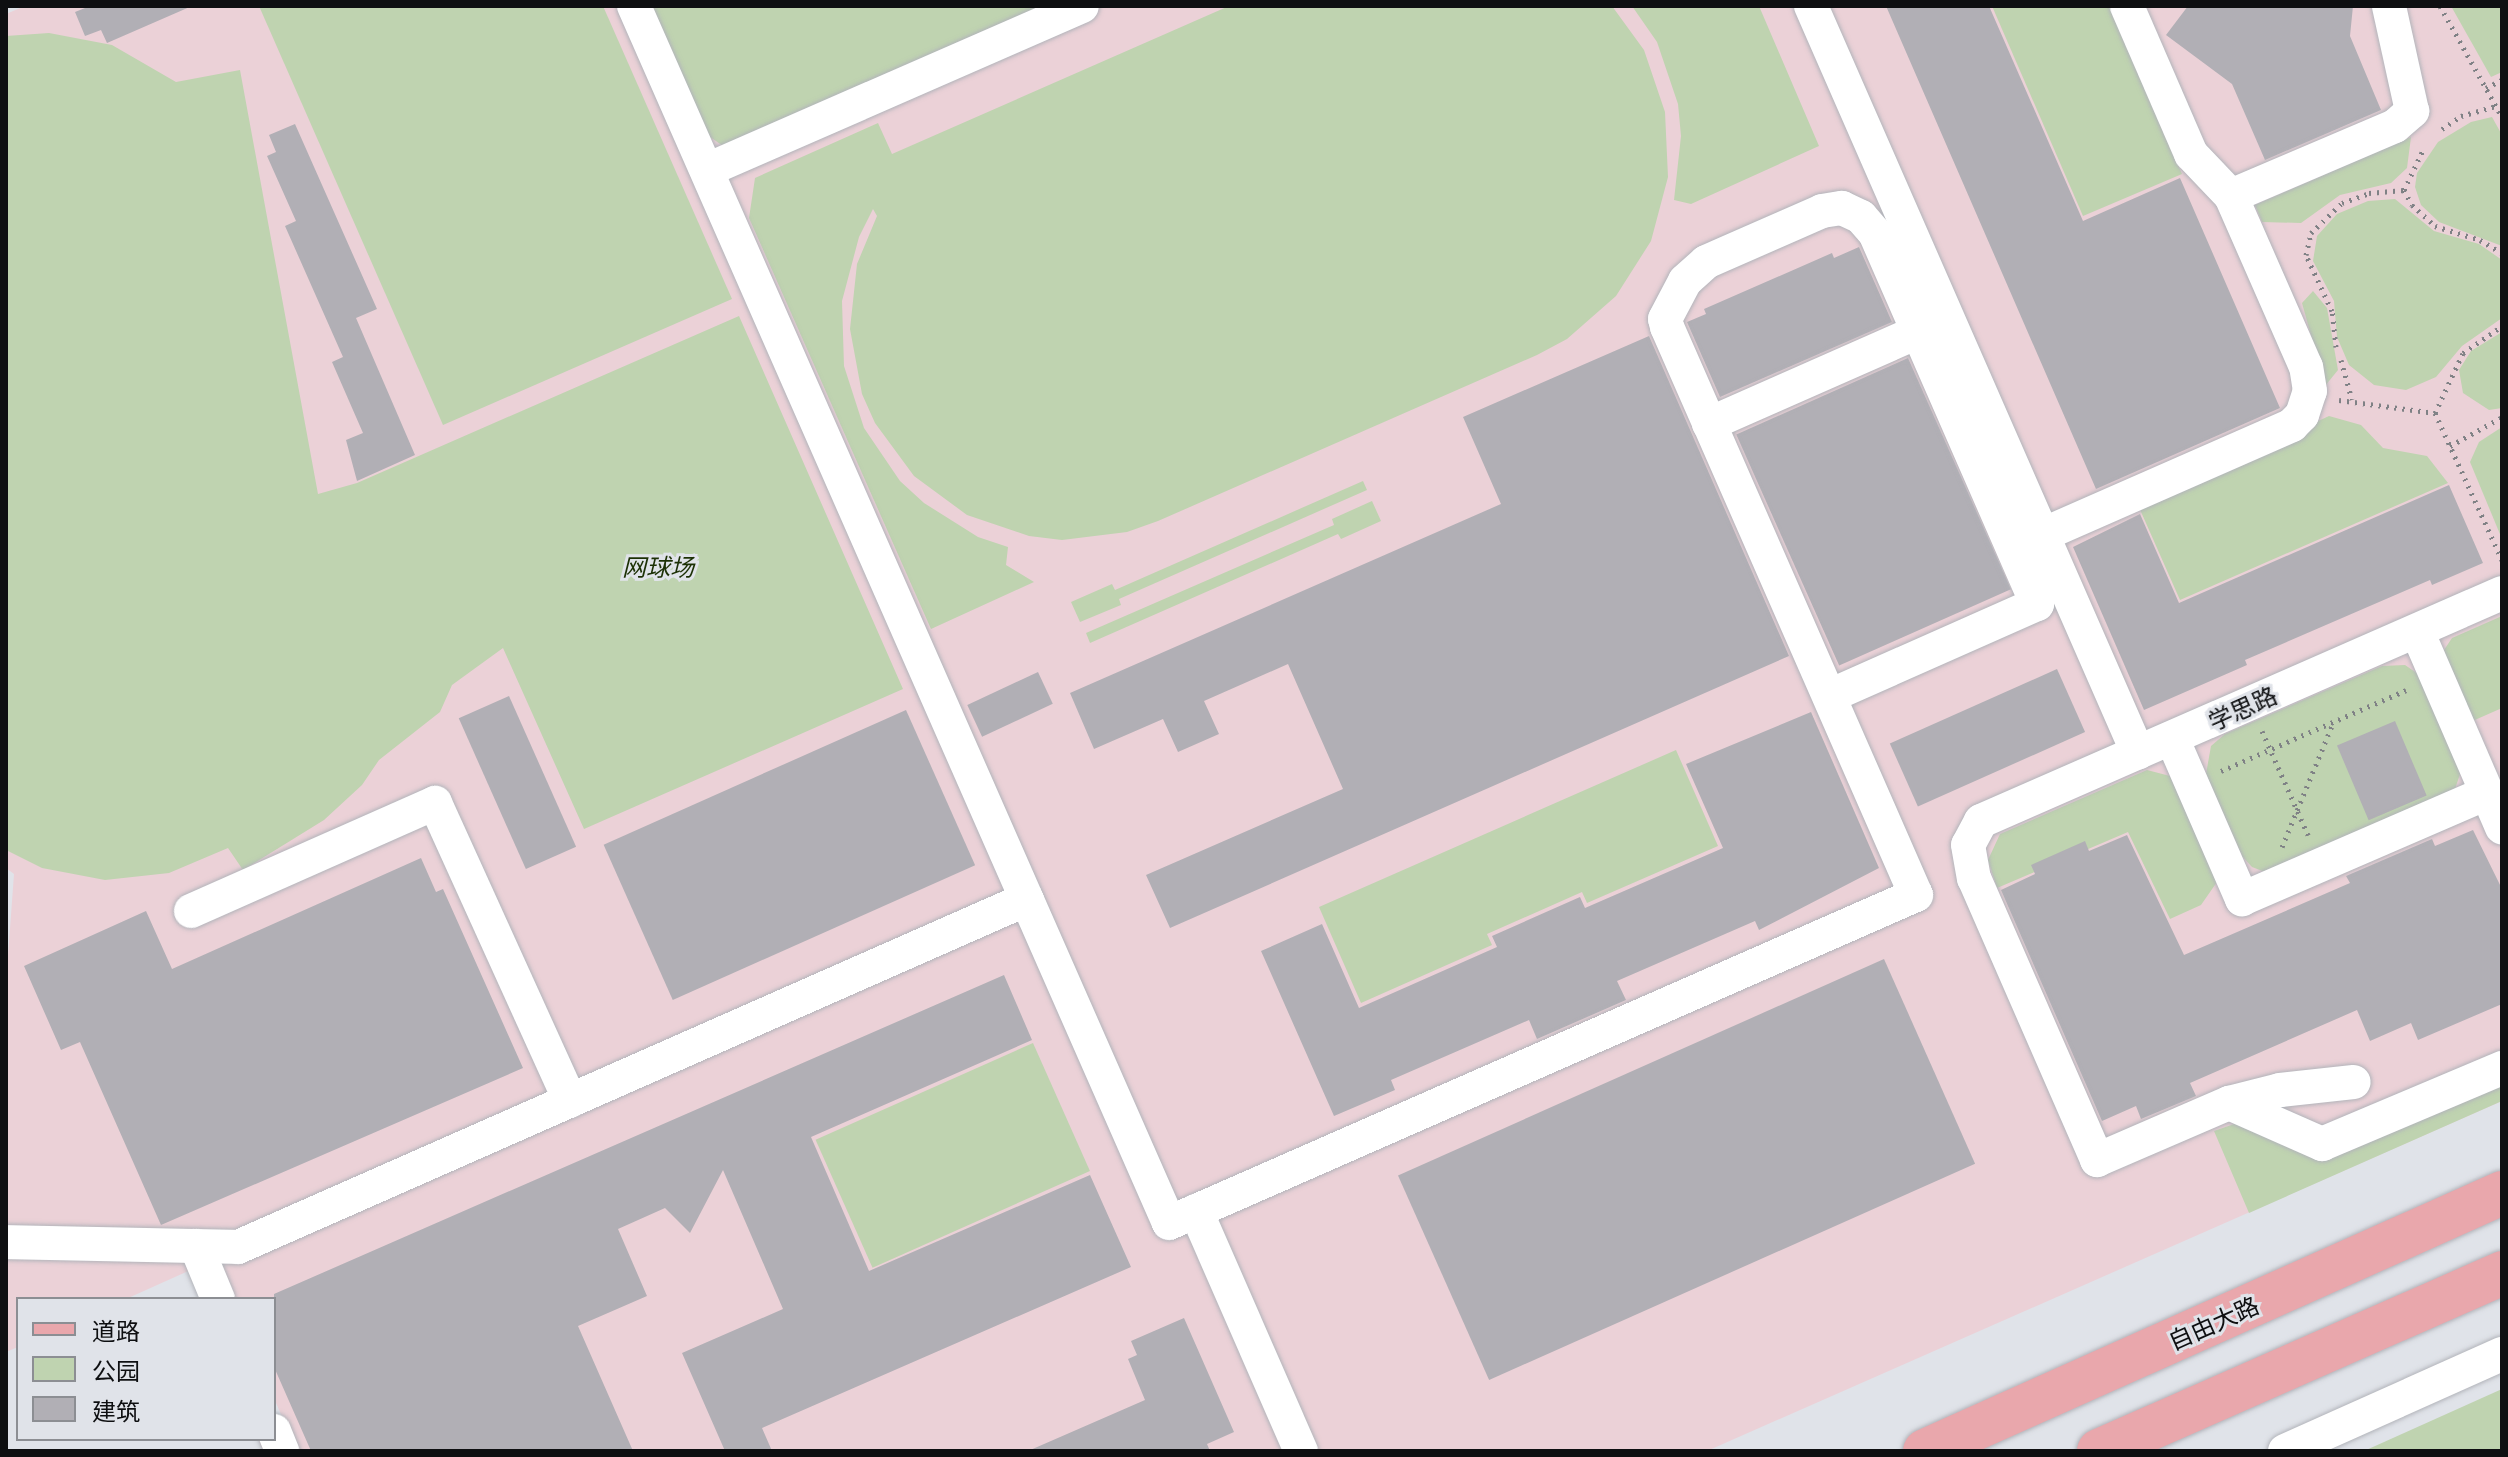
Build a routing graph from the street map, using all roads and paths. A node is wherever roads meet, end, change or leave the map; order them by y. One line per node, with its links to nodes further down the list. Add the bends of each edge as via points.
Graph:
1 (634, 6): 11 (street)
2 (1082, 6): 11 (street)
3 (1811, 6): 23 (street)
4 (2127, 6): 13 (street, via 2191,154)
5 (2389, 6): 13 (street, via 2412,111 2395,126)
6 (2440, 6): 8 (path)
7 (2502, 80): 8 (path)
8 (2486, 88): 9 (path)
9 (2496, 106): 10 (path); 12 (path, via 2461,116 2432,138)
10 (2502, 117)
11 (707, 170): 40 (street)
12 (2404, 190): 14 (path, via 2435,226); 17 (path, via 2369,193 2342,203 2319,221 2306,244 2308,268 2332,311 2334,341)
13 (2231, 196): 18 (street, via 2306,367)
14 (2502, 253)
15 (2502, 326): 19 (path, via 2463,353)
16 (1918, 332): 21 (street); 21 (street, via 1875,233 1851,211 1822,211 1720,256 1685,281 1665,319); 28 (street, via 2037,604)
17 (2352, 400): 18 (path); 19 (path)
18 (2308, 403): 23 (street, via 2302,415 2280,431)
19 (2435, 413): 22 (path)
20 (2502, 417): 22 (path)
21 (1709, 424): 28 (street)
22 (2450, 446): 24 (path)
23 (2042, 535): 33 (street)
24 (2502, 561)
25 (2502, 593): 26 (street, 学思路)
26 (2417, 631): 27 (street); 29 (street, 学思路)
27 (2437, 677): 30 (path); 35 (street)
28 (1829, 696): 47 (street, via 1916,895)
29 (2250, 703): 31 (street, 学思路); 32 (path)
30 (2333, 722): 32 (path); 36 (path)
31 (2172, 738): 33 (street, 学思路); 34 (street)
32 (2271, 749): 34 (path); 36 (path)
33 (2138, 753): 45 (street, 学思路, via 1981,821 1969,838 1968,862 2097,1160)
34 (2192, 783): 39 (street, via 2242,899)
35 (2487, 793): 37 (street); 38 (street)
36 (2297, 810): 38 (path); 39 (path)
37 (2502, 827)
38 (2321, 865): 39 (street)
39 (2264, 890)
40 (1027, 899): 44 (street); 47 (street, via 1169,1223)
41 (191, 911): 44 (street, via 435,803)
42 (2502, 1068): 45 (street, via 2322,1144)
43 (2354, 1082): 45 (street, via 2280,1090)
44 (570, 1101): 49 (street, via 238,1247)
45 (2229, 1103)
46 (2502, 1193): 54 (main road, 自由大路)
47 (1196, 1211): 53 (street)
48 (6, 1242): 49 (street)
49 (196, 1246): 51 (street)
50 (2502, 1273): 55 (main road)
51 (217, 1297)
52 (2502, 1354): 56 (street)
53 (1301, 1451)
54 (1925, 1451)
55 (2099, 1451)
56 (2285, 1451)

